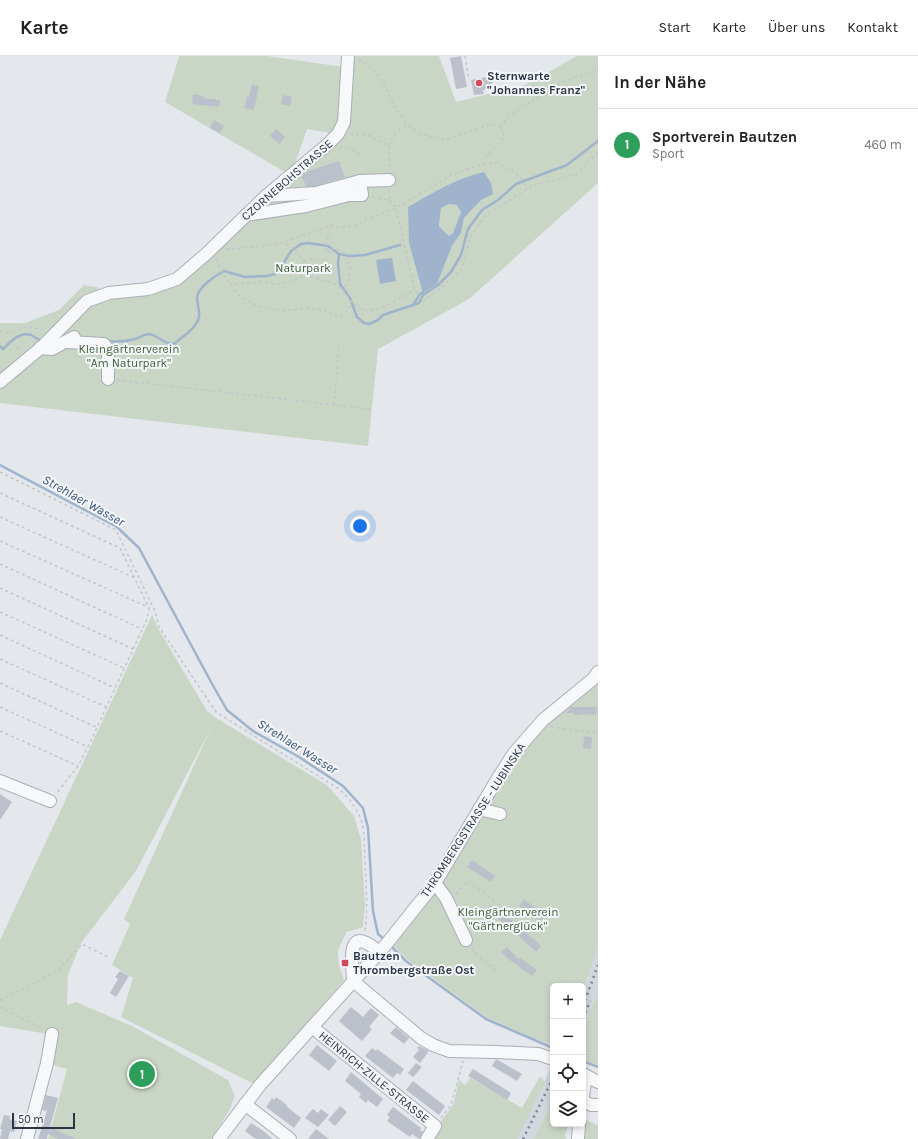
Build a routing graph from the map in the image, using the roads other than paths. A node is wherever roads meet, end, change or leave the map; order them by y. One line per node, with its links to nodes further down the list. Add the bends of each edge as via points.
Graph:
1 (347, 56): 4 (street, CZORNEBOHSTRASSE, via 344,122 338,134)
2 (389, 180): 3 (street)
3 (360, 181): 4 (street, via 316,193); 5 (street, via 362,195 350,195 306,206)
4 (266, 196): 5 (street, CZORNEBOHSTRASSE)
5 (246, 215): 6 (street, CZORNEBOHSTRASSE, via 177,279 148,289 109,293 87,301)
6 (46, 342): 7 (street, via 52,349 72,339 104,344 108,349); 8 (street)
7 (108, 379)
8 (0, 382)
9 (598, 672): 12 (street, THROMBERGSTRASSE - LUBINSKA, via 543,720 514,753)
10 (0, 781): 11 (street)
11 (50, 801)
12 (479, 809): 13 (street); 14 (street, THROMBERGSTRASSE - LUBINSKA)
13 (500, 814)
14 (435, 883): 15 (street, via 446,898); 16 (street, THROMBERGSTRASSE - LUBINSKA)
15 (466, 940)
16 (384, 946): 17 (street, THROMBERGSTRASSE - LUBINSKA); 17 (street, via 355,943 351,951)
17 (353, 981): 18 (street, THROMBERGSTRASSE - LUBINSKA); 20 (street, via 421,1038 433,1045 449,1051 538,1054)
18 (312, 1027): 24 (street, THROMBERGSTRASSE - LUBINSKA); 30 (street, HEINRICH-ZILLE-STRASSE, via 434,1127)
19 (52, 1034): 27 (street)
20 (550, 1058)
21 (586, 1076): 22 (street)
22 (598, 1082)
23 (586, 1102): 25 (street)
24 (245, 1104): 28 (street, THROMBERGSTRASSE - LUBINSKA); 29 (street)
25 (598, 1105)
26 (579, 1127): 31 (street)
27 (27, 1139)
28 (219, 1139)
29 (290, 1139)
30 (427, 1139)
31 (578, 1139)

